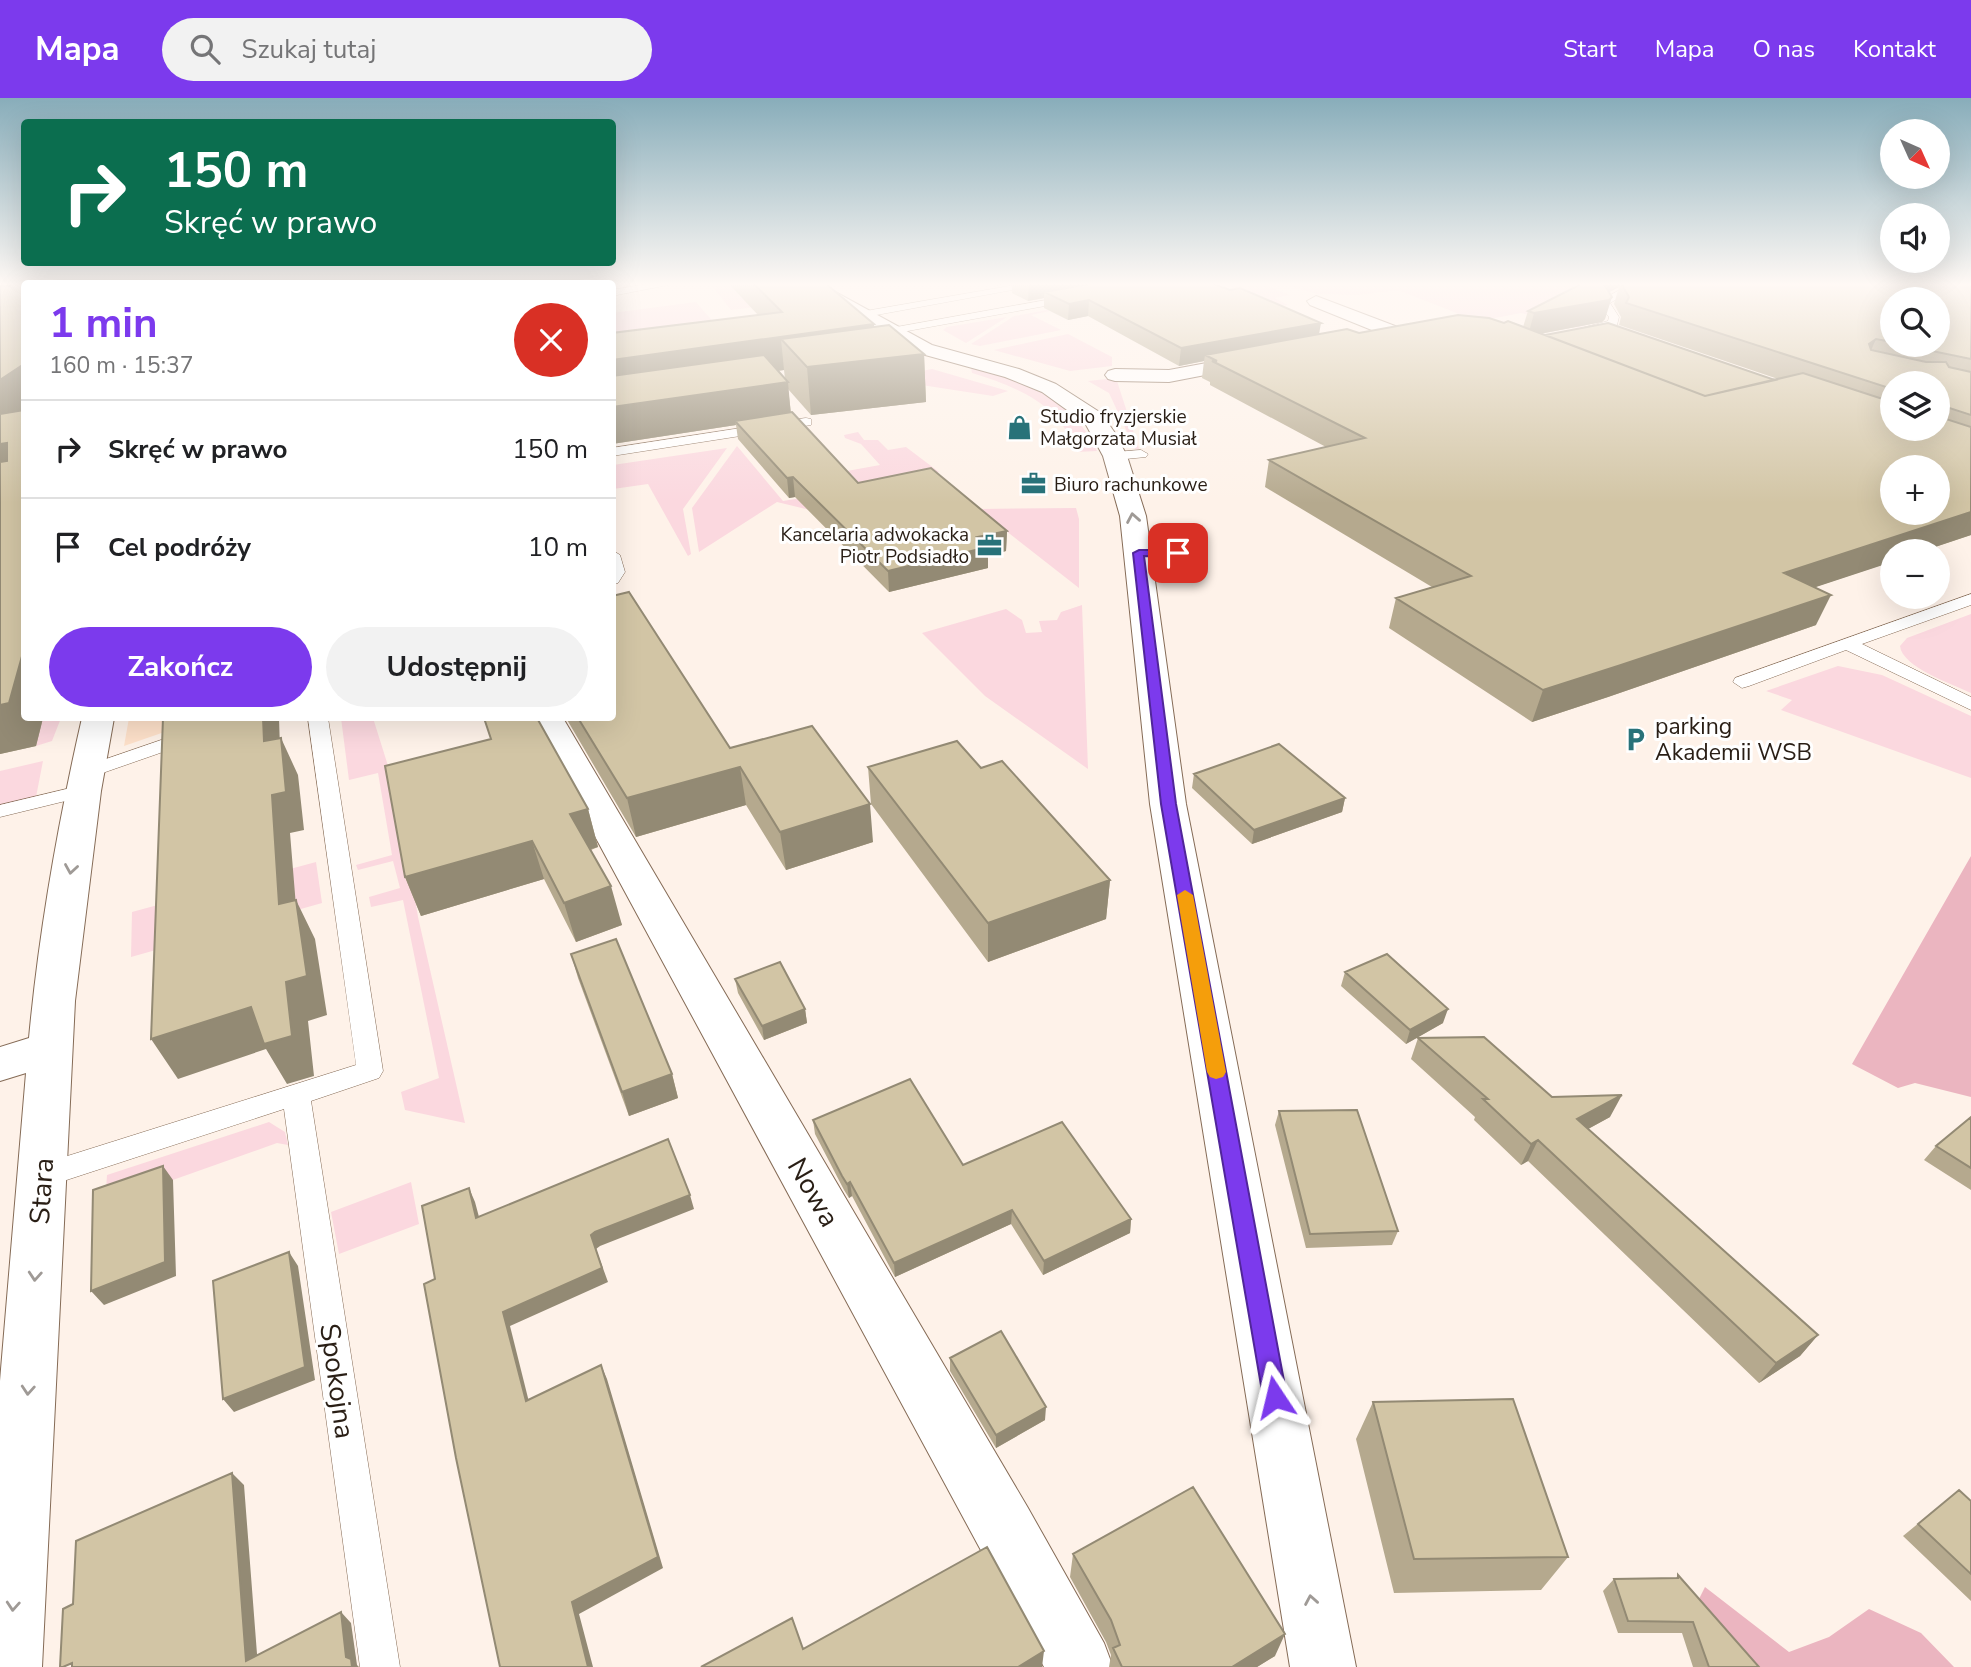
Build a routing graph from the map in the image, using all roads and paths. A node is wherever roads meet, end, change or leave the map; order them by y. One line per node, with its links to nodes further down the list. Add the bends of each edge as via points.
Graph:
1 (935, 356): 4 (street)
2 (948, 356): 8 (street, one-way to 2, via 1128,493 1128,455 1093,418 1063,396 1012,373)
3 (1276, 356): 5 (street, via 1169,376)
4 (906, 361)
5 (1115, 375)
6 (792, 406): 7 (lane, via 806,422)
7 (616, 451)
8 (1139, 553): 9 (lane); 27 (street, one-way to 8, via 1168,804)
9 (1178, 553)
10 (1971, 599): 11 (lane)
11 (1847, 644): 12 (lane); 13 (lane)
12 (1742, 682)
13 (1971, 704)
14 (97, 721): 18 (street, Stara)
15 (235, 721): 18 (lane)
16 (318, 721): 22 (lane, via 370,1071)
17 (549, 721): 26 (street, Nowa)
18 (85, 782): 19 (lane); 20 (street, Stara, one-way to 20, via 63,920)
19 (0, 811)
20 (50, 1049): 21 (street); 23 (street, Stara)
21 (0, 1064)
22 (296, 1095): 23 (lane); 25 (lane, Spokojna)
23 (42, 1177): 24 (street, Stara, one-way to 24)
24 (9, 1667)
25 (380, 1667)
26 (1080, 1667)
27 (1323, 1667)

